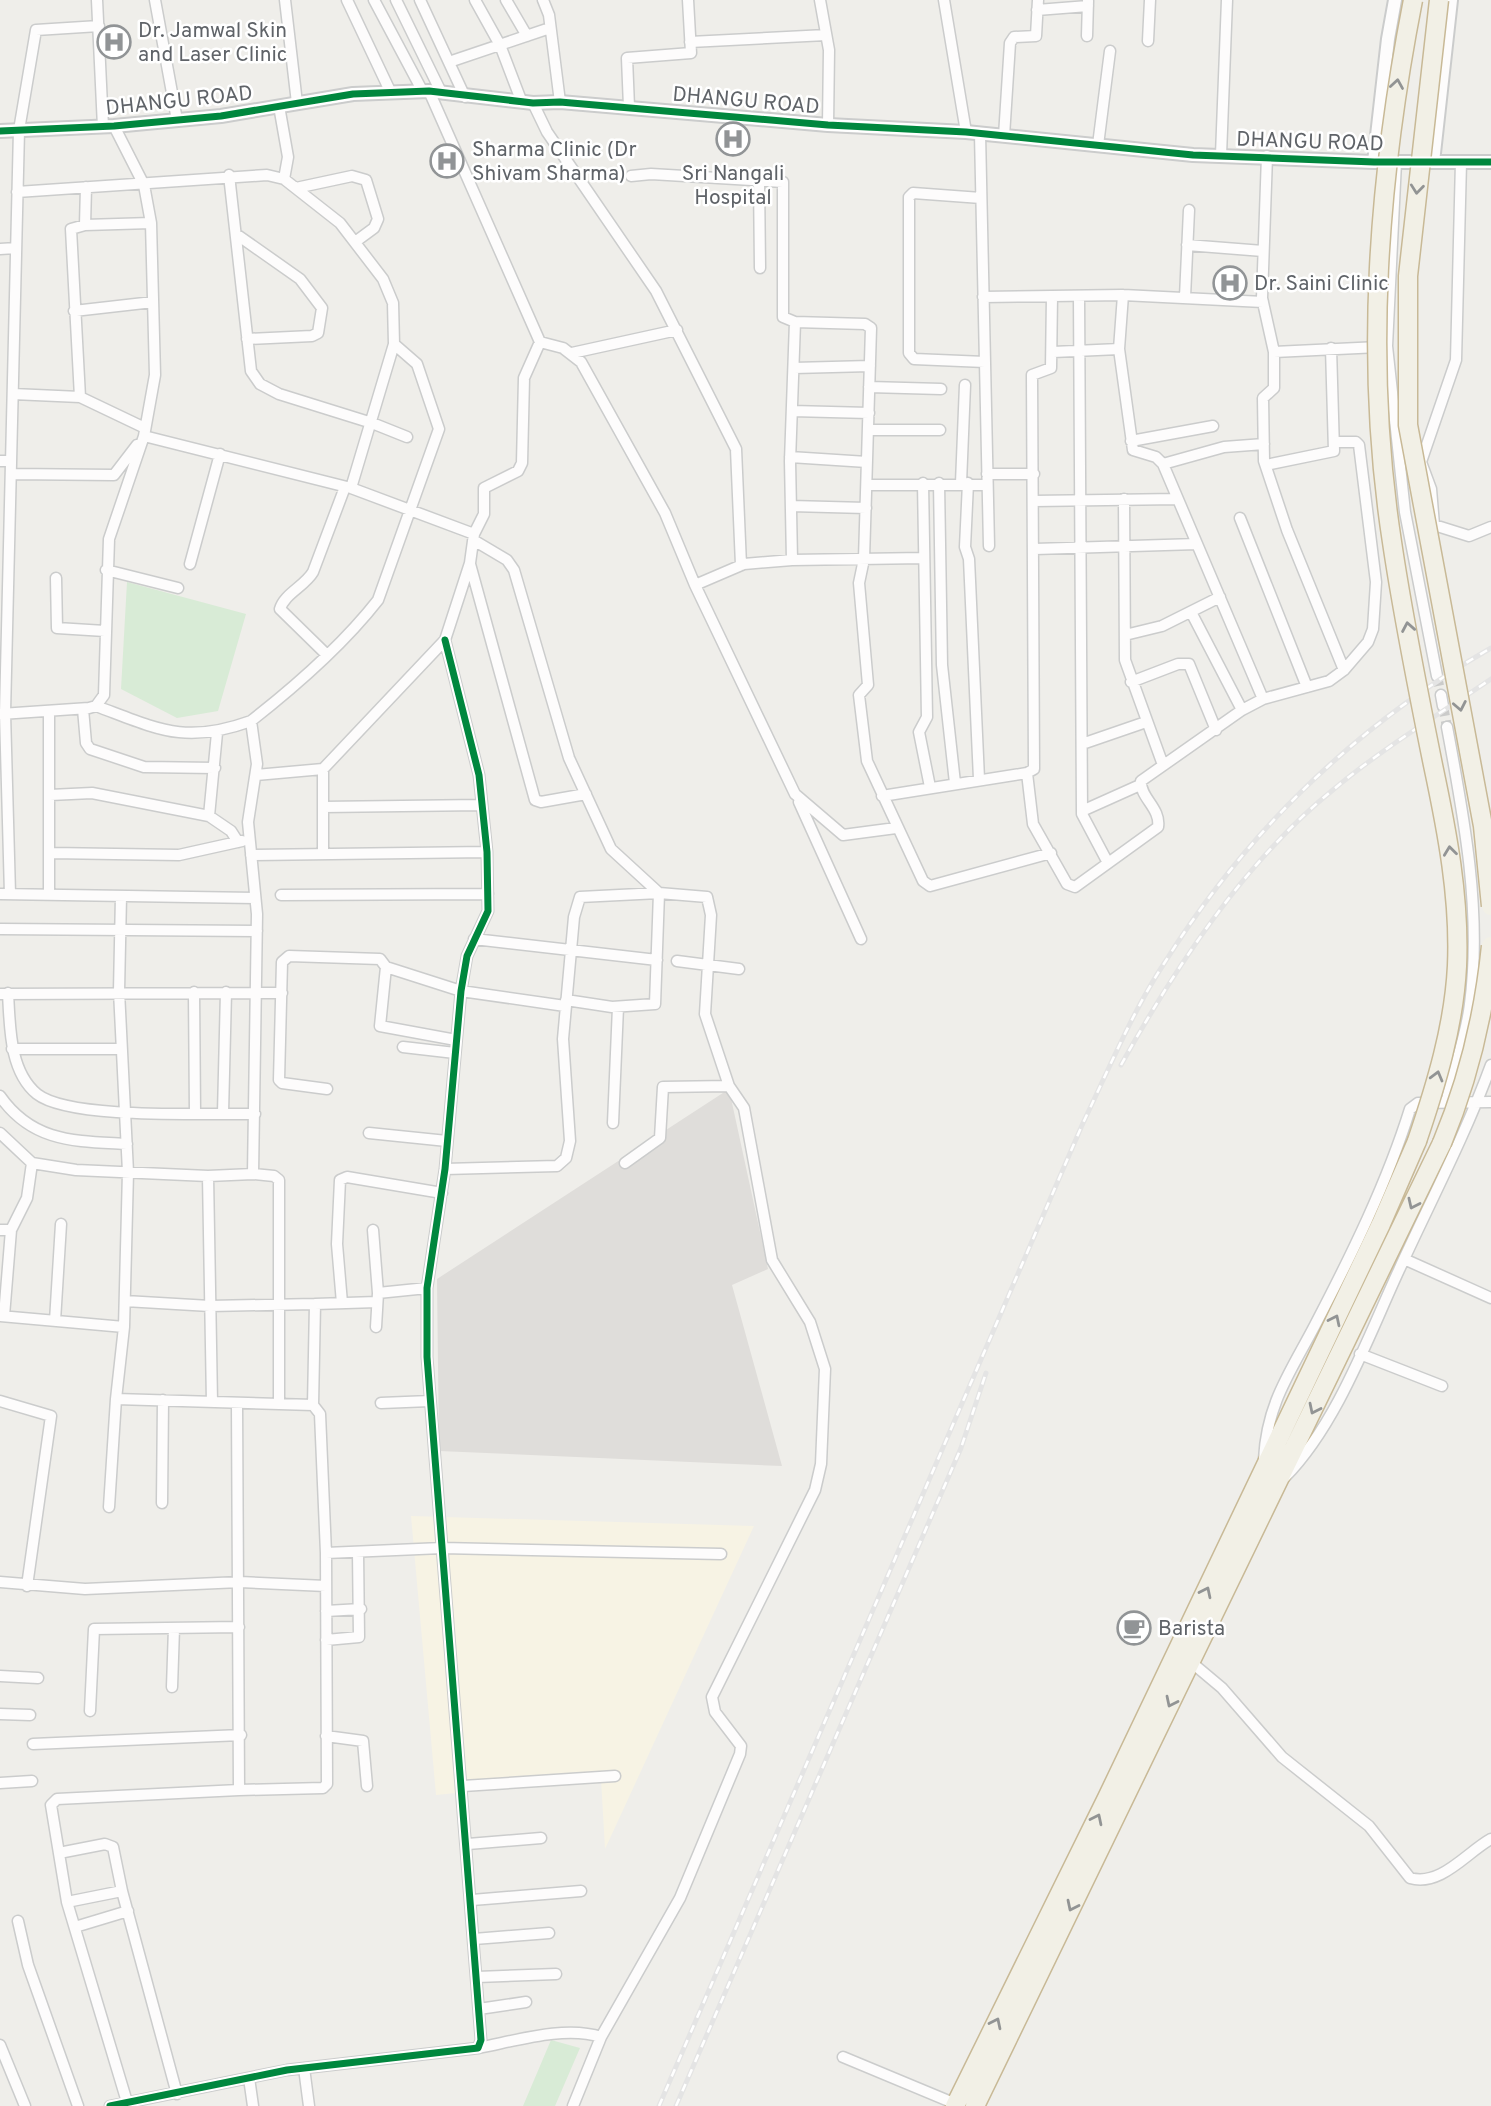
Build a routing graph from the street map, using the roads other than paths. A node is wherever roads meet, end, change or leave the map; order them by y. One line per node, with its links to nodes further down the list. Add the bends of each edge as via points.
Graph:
1 (97, 0): 21 (street)
2 (155, 0): 39 (street)
3 (285, 0): 36 (street)
4 (347, 0): 32 (street)
5 (374, 0): 31 (street)
6 (396, 0): 31 (street)
7 (420, 0): 30 (street)
8 (475, 0): 28 (street)
9 (506, 0): 24 (street)
10 (543, 0): 22 (street)
11 (688, 0): 27 (street)
12 (820, 0): 23 (street)
13 (944, 0): 44 (street)
14 (1150, 0): 26 (street)
15 (1227, 0): 48 (street)
16 (1439, 0): 211 (highway, one-way to 211, bridge, via 1408,276 1408,425 1483,827)
17 (1451, 0): 52 (street)
18 (1399, 1): 50 (street); 289 (highway, one-way to 18, bridge, via 1417,1141 1450,1019 1457,967 1448,833 1392,541 1377,362 1377,262)
19 (1088, 3): 20 (street); 25 (street)
20 (1037, 5): 46 (street, via 1036,36 1014,37 1010,43)
21 (99, 26): 41 (street); 42 (street, via 36,30)
22 (550, 28): 24 (street); 35 (street)
23 (826, 35): 27 (street); 40 (street)
24 (527, 36): 28 (street)
25 (1087, 36)
26 (1148, 41)
27 (690, 43): 38 (street, via 688,55 627,58)
28 (499, 45): 30 (street); 34 (street)
29 (1110, 51): 47 (street)
30 (449, 62): 33 (street)
31 (431, 92): 32 (street, DHANGU ROAD); 33 (street, DHANGU ROAD); 85 (street)
32 (391, 93): 36 (street, DHANGU ROAD)
33 (465, 97): 34 (street, DHANGU ROAD)
34 (527, 102): 35 (street, DHANGU ROAD); 83 (street, via 656,291)
35 (561, 102): 38 (street, DHANGU ROAD)
36 (297, 103): 37 (street, DHANGU ROAD)
37 (279, 106): 39 (street, DHANGU ROAD); 57 (street, via 288,156)
38 (629, 107): 40 (street, DHANGU ROAD)
39 (177, 120): 41 (street, DHANGU ROAD)
40 (828, 125): 44 (street, DHANGU ROAD)
41 (108, 126): 42 (street, DHANGU ROAD); 59 (street)
42 (19, 130): 43 (street, DHANGU ROAD); 62 (street)
43 (0, 131)
44 (966, 132): 45 (street, DHANGU ROAD)
45 (980, 134): 46 (street, DHANGU ROAD); 63 (street)
46 (1004, 136): 47 (street, DHANGU ROAD)
47 (1098, 145): 48 (street, DHANGU ROAD)
48 (1222, 155): 49 (street, DHANGU ROAD)
49 (1267, 156): 50 (street, DHANGU ROAD); 72 (street)
50 (1374, 162): 51 (street, DHANGU ROAD)
51 (1396, 162): 52 (street, DHANGU ROAD); 87 (street)
52 (1433, 162): 53 (street, DHANGU ROAD)
53 (1461, 162): 54 (street, DHANGU ROAD); 136 (street, via 1456,360 1421,462 1432,489 1434,525 1469,536)
54 (1491, 162)
55 (229, 175): 57 (street); 59 (street); 67 (street)
56 (631, 176): 58 (street)
57 (284, 178): 61 (street)
58 (759, 180): 73 (street); 82 (street, via 783,182 783,317)
59 (144, 185): 60 (street); 65 (street)
60 (86, 187): 62 (street); 66 (street)
61 (296, 188): 68 (street, via 331,214); 68 (street, via 352,176 366,180 378,219 374,228)
62 (18, 192): 70 (street)
63 (981, 198): 75 (street); 94 (street, via 913,193 909,197 909,353 914,359)
64 (1189, 210): 69 (street)
65 (151, 223): 66 (street); 79 (street)
66 (85, 225): 81 (street, via 69,232)
67 (236, 234): 84 (street); 84 (street, via 300,279 322,308 318,333 313,336)
68 (355, 242): 86 (street, via 390,291)
69 (1187, 244): 72 (street); 78 (street)
70 (16, 248): 71 (street); 100 (street)
71 (0, 249)
72 (1263, 251): 80 (street)
73 (760, 268)
74 (1123, 295): 77 (street); 78 (street); 89 (street)
75 (983, 296): 76 (street); 94 (street)
76 (1052, 296): 77 (street); 91 (street)
77 (1079, 296): 90 (street)
78 (1185, 298): 80 (street)
79 (153, 302): 81 (street); 108 (street, via 155,375)
80 (1264, 302): 92 (street)
81 (74, 311): 101 (street)
82 (794, 322): 95 (street, via 868,325); 96 (street)
83 (677, 330): 93 (street); 149 (street, via 736,449)
84 (247, 339): 104 (street, via 251,371 268,389)
85 (540, 342): 93 (street); 137 (street, via 524,378 522,463 517,471 484,488 484,514)
86 (394, 344): 104 (street); 134 (street, via 416,364 439,422)
87 (1387, 346): 88 (street); 163 (street, via 1405,512)
88 (1331, 348): 92 (street); 111 (street)
89 (1119, 349): 90 (street); 110 (street)
90 (1079, 351): 91 (street); 128 (street)
91 (1053, 352): 121 (street, via 1050,369 1032,375)
92 (1274, 352): 112 (street, via 1274,390 1263,398)
93 (572, 353): 152 (street, via 665,513)
94 (985, 362): 122 (street)
95 (870, 366): 96 (street); 98 (street)
96 (794, 368): 102 (street)
97 (965, 385): 124 (street)
98 (869, 387): 99 (street); 103 (street)
99 (941, 389)
100 (13, 394): 101 (street); 116 (street)
101 (80, 397): 108 (street)
102 (792, 411): 103 (street); 114 (street)
103 (869, 413): 106 (street)
104 (372, 423): 109 (street); 127 (street)
105 (1213, 426): 110 (street)
106 (868, 430): 107 (street); 117 (street)
107 (940, 430)
108 (144, 432): 113 (street); 120 (street, via 114,475); 150 (street, via 109,539)
109 (407, 437)
110 (1131, 441): 118 (street, via 1134,452 1156,457)
111 (1335, 442): 119 (street, via 1330,453); 162 (street, via 1359,445 1376,582 1370,638)
112 (1264, 444): 118 (street, via 1224,447); 119 (street)
113 (220, 454): 127 (street); 148 (street)
114 (790, 457): 117 (street); 132 (street)
115 (0, 461): 116 (street)
116 (11, 461): 120 (street)
117 (867, 462): 126 (street)
118 (1163, 464): 130 (street)
119 (1266, 465): 162 (street)
120 (11, 474): 147 (street)
121 (1034, 474): 122 (street); 131 (street)
122 (987, 479): 124 (street); 139 (street)
123 (939, 483): 124 (street); 125 (street); 184 (street, via 942,665)
124 (964, 483): 183 (street)
125 (922, 484): 126 (street); 143 (street)
126 (866, 485): 133 (street)
127 (348, 487): 134 (street); 160 (street, via 309,580 280,605 281,612)
128 (1078, 499): 129 (street); 131 (street); 140 (street)
129 (1124, 499): 130 (street); 141 (street)
130 (1178, 499): 138 (street)
131 (1034, 500): 142 (street)
132 (791, 506): 133 (street); 145 (street)
133 (866, 508): 144 (street)
134 (411, 512): 137 (street); 160 (street, via 378,600)
135 (1240, 518): 165 (street)
136 (1491, 527)
137 (475, 537): 146 (street); 187 (street, via 514,570 565,749)
138 (1197, 544): 141 (street); 154 (street)
139 (989, 546)
140 (1080, 548): 141 (street); 142 (street); 177 (street)
141 (1125, 548): 158 (street)
142 (1035, 549): 181 (street, via 1034,766)
143 (924, 558): 144 (street); 186 (street, via 927,717 919,732)
144 (864, 559): 145 (street); 190 (street, via 859,583 868,685 859,695 865,757)
145 (792, 560): 149 (street)
146 (470, 563): 159 (street); 187 (street, via 535,800)
147 (5, 564): 155 (street)
148 (190, 564)
149 (741, 565): 152 (street)
150 (106, 570): 153 (street); 157 (street)
151 (56, 578): 157 (street, via 57,628)
152 (695, 585): 188 (street)
153 (178, 588)
154 (1220, 597): 156 (street); 166 (street)
155 (4, 607): 161 (street)
156 (1191, 612): 158 (street, via 1162,626); 169 (street)
157 (105, 631): 167 (street, via 104,695)
158 (1125, 635): 164 (street)
159 (445, 640): 180 (street); 191 (street, via 480,775)
160 (327, 655): 172 (street)
161 (4, 658): 171 (street)
162 (1344, 670): 165 (street, via 1329,681)
163 (1437, 676)
164 (1130, 682): 173 (street); 175 (street, via 1189,664)
165 (1307, 687): 166 (street)
166 (1263, 699): 169 (street)
167 (96, 706): 168 (street); 176 (street, via 158,729)
168 (83, 709): 170 (street); 179 (street, via 90,749 144,768)
169 (1242, 710): 175 (street)
170 (49, 711): 171 (street); 189 (street)
171 (3, 713): 205 (street)
172 (251, 721): 176 (street); 182 (street)
173 (1146, 722): 177 (street); 178 (street)
174 (1447, 727): 244 (street, via 1462,810 1472,950 1470,1004)
175 (1216, 730): 178 (street)
176 (218, 733): 179 (street)
177 (1082, 744): 193 (street)
178 (1163, 765): 185 (street)
179 (215, 768): 194 (street)
180 (323, 769): 182 (street); 192 (street)
181 (1027, 773): 183 (street); 201 (street, via 1033,824)
182 (256, 775): 196 (street, via 248,822)
183 (979, 779): 184 (street)
184 (955, 783): 186 (street)
185 (1140, 785): 193 (street); 203 (street, via 1157,812 1158,827)
186 (930, 787): 190 (street)
187 (586, 794): 204 (street, via 611,849)
188 (795, 794): 195 (street, via 843,835); 216 (street)
189 (50, 795): 194 (street, via 92,793); 200 (street)
190 (882, 796): 195 (street)
191 (481, 805): 192 (street); 199 (street)
192 (323, 807): 198 (street)
193 (1082, 811): 203 (street)
194 (209, 816): 197 (street, via 232,831)
195 (896, 828): 201 (street, via 923,881 930,886)
196 (250, 839): 197 (street); 202 (street)
197 (238, 842): 200 (street, via 178,855)
198 (323, 852): 199 (street); 202 (street)
199 (487, 852): 206 (street)
200 (51, 853): 207 (street)
201 (1051, 853): 203 (street, via 1072,888)
202 (251, 855): 210 (street)
203 (1108, 863)
204 (659, 893): 218 (street, via 580,897); 219 (street); 221 (street, via 707,897 711,915)
205 (5, 894): 207 (street)
206 (488, 894): 208 (street); 215 (street, via 487,918)
207 (49, 895): 209 (street)
208 (281, 895)
209 (121, 896): 210 (street); 213 (street)
210 (255, 898): 214 (street)
211 (1491, 906)
212 (0, 929): 213 (street)
213 (119, 930): 214 (street); 224 (street)
214 (257, 931): 228 (street)
215 (474, 939): 218 (street); 225 (street)
216 (861, 939)
217 (1491, 946): 290 (highway, one-way to 290, bridge, via 1474,1054 1442,1143)
218 (571, 949): 219 (street); 231 (street)
219 (657, 960): 232 (street, via 655,1004)
220 (677, 961): 221 (street)
221 (708, 964): 223 (street); 239 (street, via 706,1022)
222 (386, 967): 225 (street); 229 (street, via 380,958 289,956 282,962); 233 (street, via 380,1026)
223 (739, 969)
224 (119, 991): 226 (street); 230 (street); 236 (street)
225 (461, 991): 231 (street); 233 (street)
226 (194, 992): 227 (street); 246 (street)
227 (226, 992): 228 (street); 247 (street)
228 (256, 992): 229 (street); 248 (street)
229 (282, 993): 240 (street, via 279,1080)
230 (4, 994): 235 (street)
231 (566, 1003): 232 (street); 256 (street, via 570,1141 563,1163)
232 (618, 1007): 249 (street)
233 (456, 1040): 237 (street)
234 (403, 1047): 237 (street)
235 (12, 1049): 236 (street); 245 (street, via 30,1085 42,1097 70,1107)
236 (121, 1049): 245 (street)
237 (455, 1053): 252 (street)
238 (1491, 1065): 242 (street)
239 (729, 1086): 255 (street, via 663,1087 660,1140); 339 (street, via 744,1108 772,1260 810,1322 823,1358 826,1385 821,1464 816,1490 712,1697 715,1712 741,1746 740,1754 680,1898)
240 (327, 1089)
241 (0, 1096): 253 (street, via 25,1124 57,1139)
242 (1477, 1102): 243 (street); 244 (street); 265 (street)
243 (1491, 1102)
244 (1446, 1103): 289 (street, via 1418,1103 1410,1109 1388,1172 1315,1326 1281,1385 1266,1428)
245 (123, 1111): 246 (street); 253 (street)
246 (195, 1113): 247 (street)
247 (223, 1113): 248 (street)
248 (255, 1114): 258 (street)
249 (613, 1123)
250 (0, 1133): 254 (street)
251 (369, 1133): 252 (street)
252 (447, 1141): 256 (street)
253 (127, 1144): 257 (street)
254 (32, 1163): 257 (street); 263 (street, via 27,1198)
255 (625, 1163)
256 (445, 1169): 260 (street)
257 (128, 1172): 259 (street); 269 (street)
258 (253, 1174): 259 (street); 271 (street, via 279,1180)
259 (208, 1176): 273 (street)
260 (442, 1192): 266 (street); 270 (street, via 346,1177 341,1180 337,1244)
261 (61, 1224): 275 (street)
262 (0, 1230): 263 (street)
263 (11, 1230): 274 (street)
264 (373, 1230): 267 (street)
265 (1404, 1259): 268 (street); 278 (street)
266 (427, 1288): 267 (street); 283 (street)
267 (377, 1298): 270 (street); 277 (street)
268 (1491, 1298)
269 (125, 1301): 273 (street); 276 (street)
270 (342, 1303): 272 (street)
271 (280, 1304): 272 (street); 273 (street); 287 (street)
272 (315, 1304): 288 (street)
273 (210, 1306): 284 (street)
274 (2, 1316): 275 (street)
275 (55, 1321): 276 (street)
276 (124, 1328): 280 (street)
277 (376, 1328)
278 (1360, 1354): 279 (street); 290 (street, via 1326,1422 1298,1464)
279 (1442, 1386)
280 (116, 1399): 281 (street); 292 (street)
281 (163, 1400): 284 (street); 291 (street)
282 (0, 1401): 299 (street, via 51,1416)
283 (430, 1401): 286 (street); 293 (street)
284 (212, 1402): 285 (street)
285 (237, 1403): 287 (street); 298 (street)
286 (381, 1403)
287 (279, 1404): 288 (street)
288 (313, 1405): 295 (street, via 320,1414)
289 (1264, 1470): 344 (highway, one-way to 289)
290 (1275, 1487): 306 (highway)
291 (162, 1503)
292 (109, 1507)
293 (442, 1548): 294 (street); 296 (street); 320 (street)
294 (358, 1552): 295 (street); 301 (street)
295 (326, 1553): 300 (street)
296 (721, 1553)
297 (0, 1582): 299 (street)
298 (240, 1582): 299 (street, via 85,1589); 300 (street); 304 (street)
299 (27, 1586)
300 (326, 1586): 302 (street)
301 (361, 1609): 302 (street); 305 (street, via 358,1639)
302 (326, 1611): 305 (street)
303 (174, 1628): 304 (street); 309 (street); 310 (street, via 92,1630)
304 (239, 1628): 313 (street)
305 (326, 1640): 314 (street)
306 (1191, 1662): 323 (street, via 1222,1688 1282,1757 1374,1831 1410,1878 1436,1876); 344 (highway, one-way to 344)
307 (0, 1676): 308 (street)
308 (38, 1678)
309 (173, 1687)
310 (90, 1711)
311 (0, 1714): 312 (street)
312 (30, 1715)
313 (241, 1735): 315 (street); 321 (street)
314 (327, 1737): 319 (street, via 363,1741); 321 (street, via 325,1787)
315 (33, 1744)
316 (615, 1776): 320 (street)
317 (32, 1781): 318 (street)
318 (0, 1783)
319 (368, 1786)
320 (463, 1786): 324 (street)
321 (239, 1790): 325 (street, via 57,1799 51,1811)
322 (541, 1838): 324 (street)
323 (1491, 1839)
324 (468, 1844): 328 (street)
325 (59, 1853): 326 (street, via 111,1844); 329 (street)
326 (122, 1891): 329 (street); 330 (street)
327 (581, 1891): 328 (street)
328 (472, 1900): 334 (street)
329 (67, 1902): 332 (street)
330 (128, 1911): 332 (street); 346 (street)
331 (18, 1921): 350 (street, via 28,1965)
332 (75, 1927): 347 (street)
333 (549, 1933): 334 (street)
334 (474, 1939): 336 (street)
335 (556, 1974): 336 (street)
336 (477, 1977): 338 (street)
337 (526, 2002): 338 (street)
338 (479, 2009): 341 (street)
339 (601, 2037): 341 (street, via 588,2033 528,2038); 354 (street)
340 (0, 2045): 349 (street)
341 (478, 2048): 343 (street)
342 (843, 2057): 348 (street)
343 (304, 2068): 345 (street); 353 (street)
344 (983, 2070): 348 (highway); 355 (highway)
345 (249, 2078): 346 (street); 352 (street)
346 (177, 2094): 347 (street)
347 (127, 2102): 351 (street)
348 (956, 2105)
349 (25, 2106)
350 (78, 2106)
351 (110, 2106)
352 (253, 2106)
353 (309, 2106)
354 (573, 2106)
355 (975, 2106)

